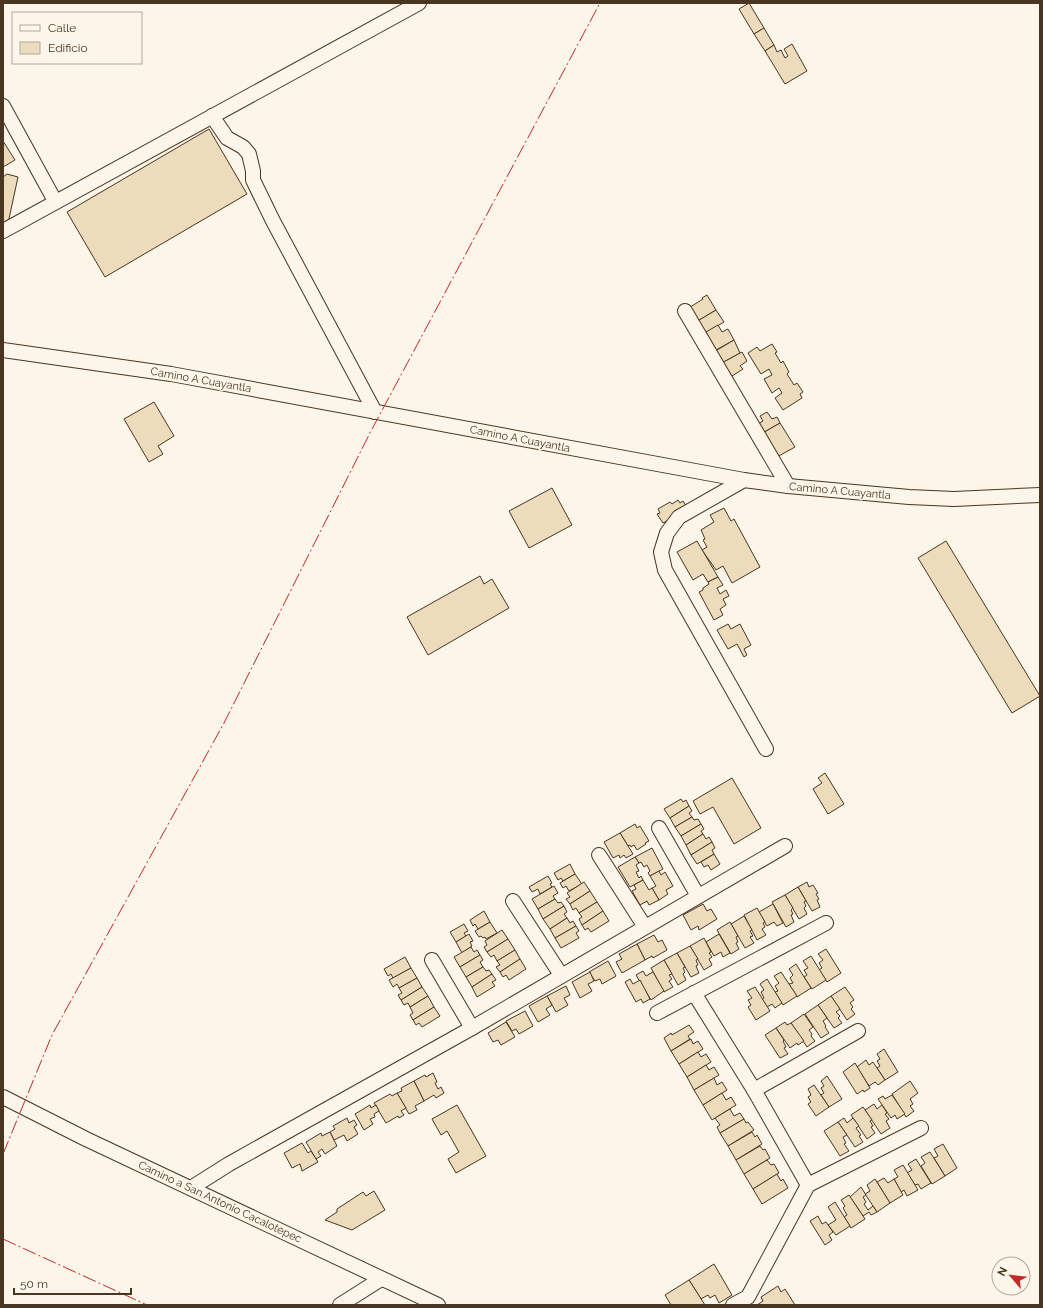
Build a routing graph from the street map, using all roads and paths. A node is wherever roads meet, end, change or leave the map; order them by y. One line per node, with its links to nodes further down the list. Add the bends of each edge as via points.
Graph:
1 (419, 3): 3 (street)
2 (3, 106): 4 (street)
3 (212, 116): 4 (street); 8 (street, via 227,138 243,147 249,154 253,180)
4 (55, 201): 5 (street)
5 (3, 230)
6 (685, 311): 10 (street)
7 (3, 350): 8 (street, Camino A Cuayantla, via 171,374)
8 (375, 412): 9 (street, Camino A Cuayantla)
9 (744, 480): 10 (street, Camino A Cuayantla); 12 (street, via 679,517 667,533 661,552 665,570)
10 (788, 486): 11 (street, Camino A Cuayantla, via 954,499)
11 (1040, 495)
12 (766, 749)
13 (659, 828): 16 (street)
14 (785, 846): 16 (street)
15 (599, 855): 19 (street)
16 (698, 896): 19 (street)
17 (513, 901): 21 (street)
18 (826, 923): 22 (street)
19 (645, 927): 21 (street)
20 (432, 960): 24 (street)
21 (561, 975): 24 (street)
22 (694, 993): 23 (street); 26 (street)
23 (657, 1012)
24 (472, 1028): 30 (street, via 229,1164)
25 (858, 1031): 26 (street)
26 (754, 1090): 29 (street)
27 (3, 1097): 30 (street, Camino a San Antonio Cacalotepec)
28 (921, 1128): 29 (street)
29 (808, 1186): 32 (street)
30 (191, 1188): 31 (street, Camino a San Antonio Cacalotepec)
31 (382, 1279): 33 (street); 34 (street, Camino a San Antonio Cacalotepec)
32 (750, 1301): 35 (street)
33 (340, 1305)
34 (438, 1305)
35 (733, 1305)

